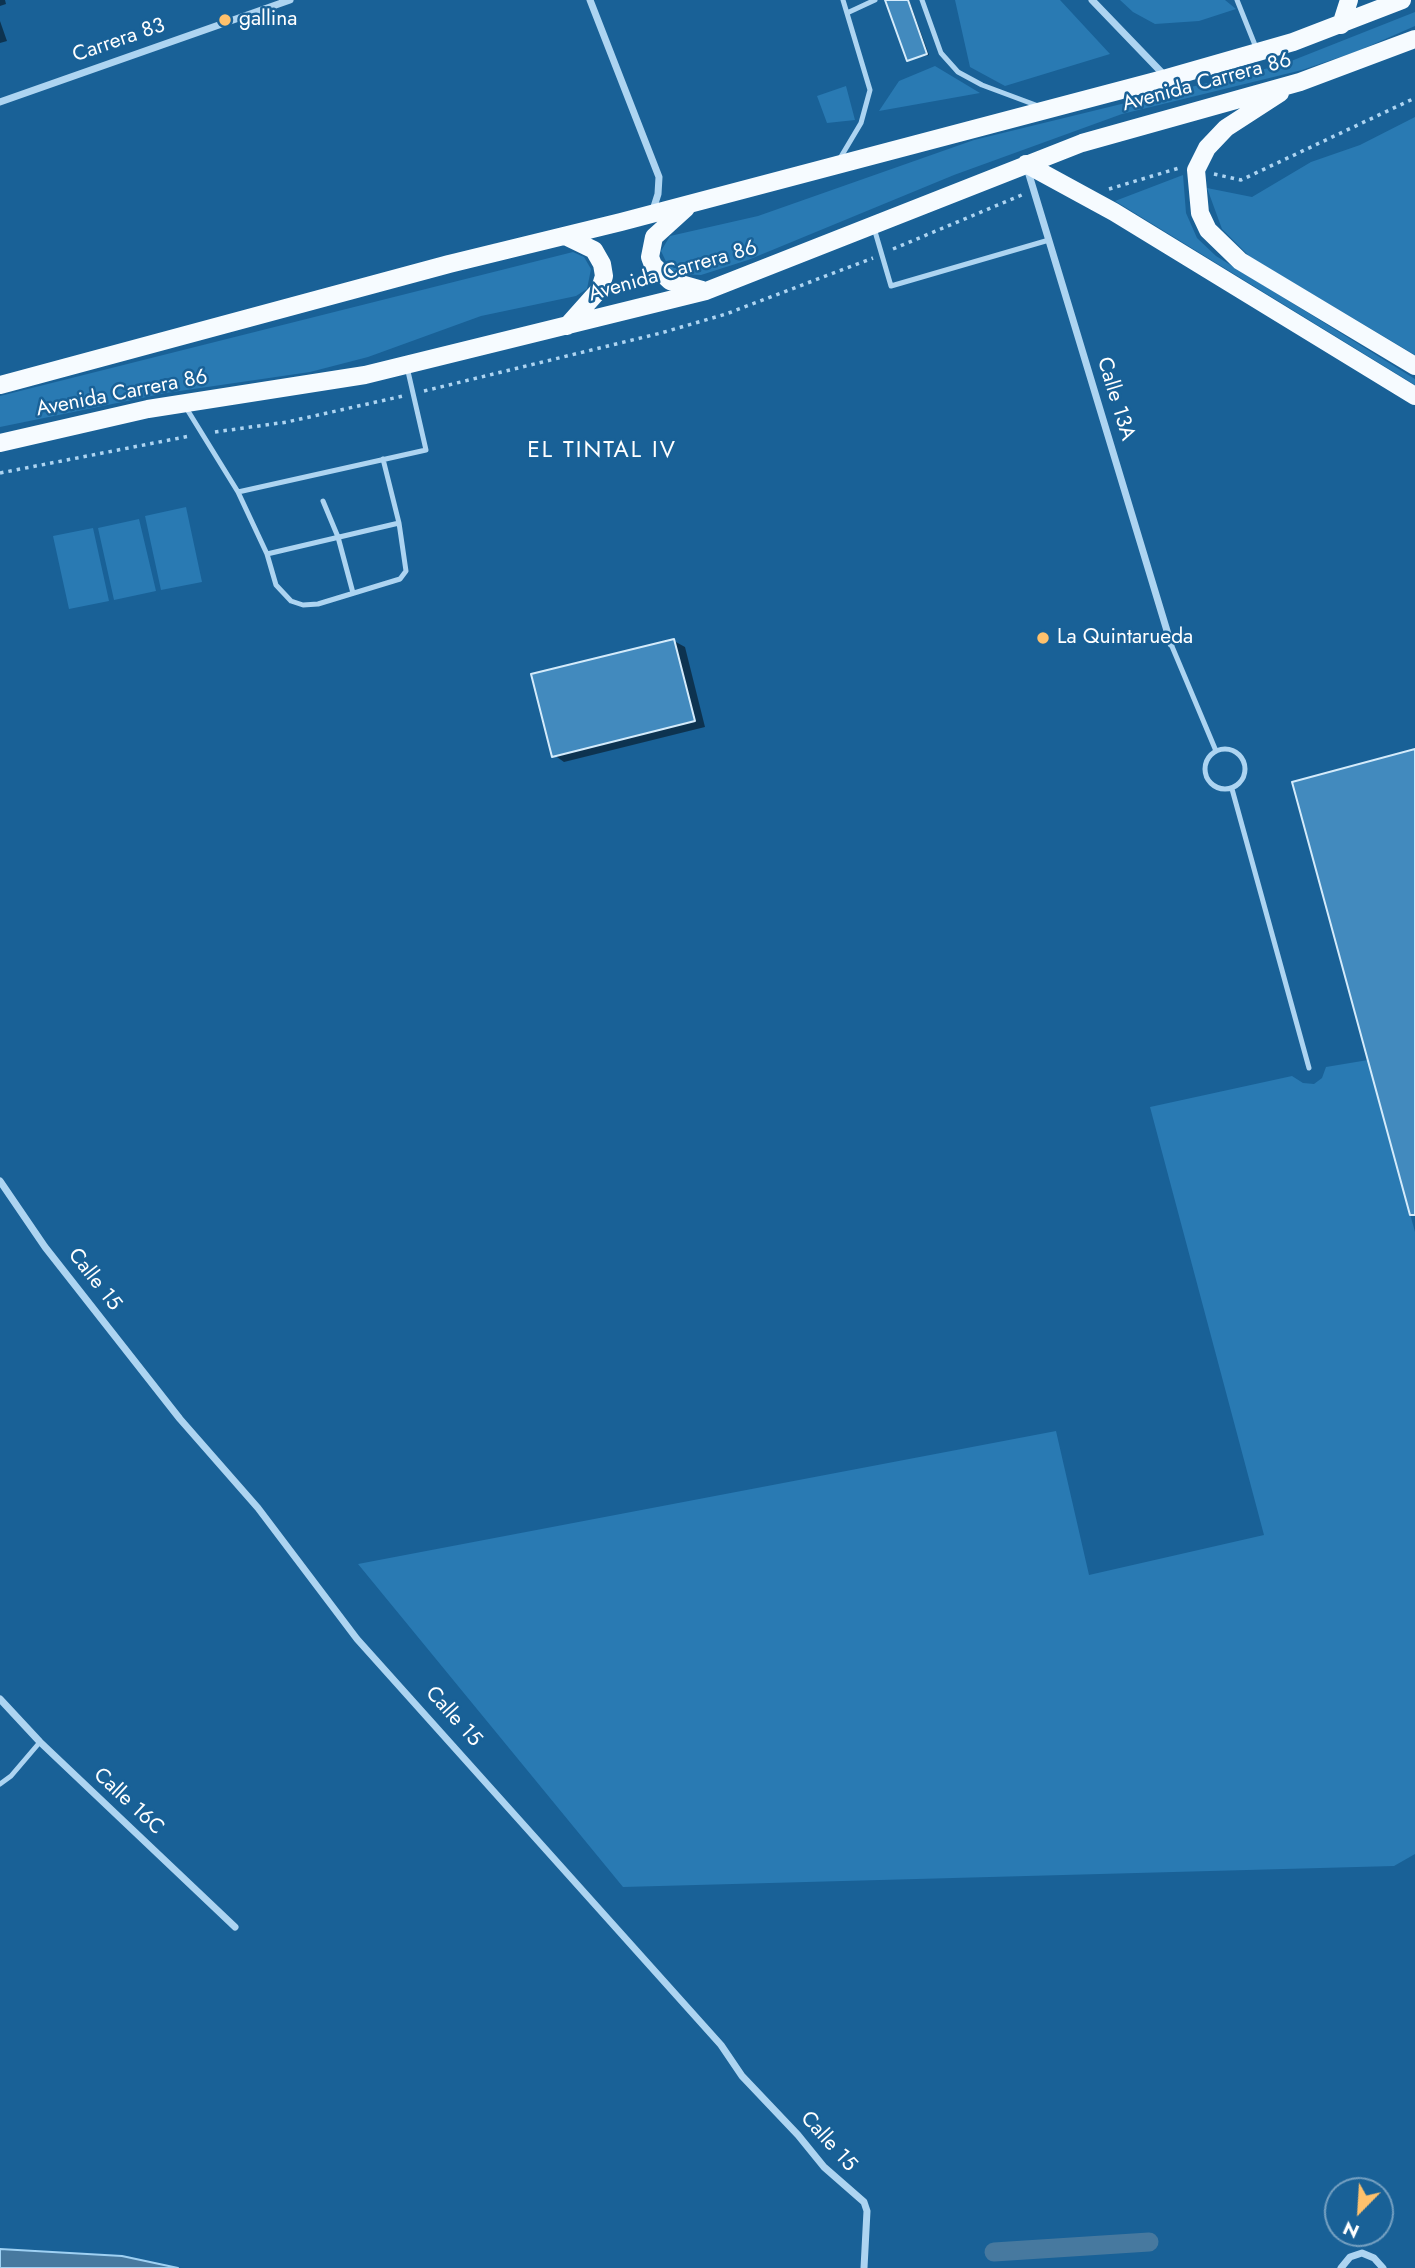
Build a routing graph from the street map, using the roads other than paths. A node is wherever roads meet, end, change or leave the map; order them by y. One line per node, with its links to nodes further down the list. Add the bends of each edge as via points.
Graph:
1 (287, 0): 16 (street, Carrera 83)
2 (590, 0): 21 (street, via 659,177)
3 (843, 0): 10 (lane)
4 (875, 0): 10 (lane)
5 (922, 0): 17 (lane, via 941,53 958,72)
6 (1092, 0): 14 (street)
7 (1237, 0): 13 (lane)
8 (1349, 0): 11 (main road)
9 (1402, 0): 11 (main road, Avenida Carrera 86)
10 (847, 13): 18 (lane, via 870,90 862,123)
11 (1341, 25): 13 (main road, Avenida Carrera 86)
12 (1415, 39): 15 (main road, Avenida Carrera 86)
13 (1258, 52): 14 (main road, Avenida Carrera 86)
14 (1167, 78): 17 (main road, Avenida Carrera 86)
15 (1300, 82): 19 (main road, Avenida Carrera 86, via 1113,133); 28 (main road, via 1226,128 1207,148 1196,170 1200,213 1216,239 1240,261)
16 (0, 102)
17 (1047, 109): 18 (main road, Avenida Carrera 86)
18 (836, 164): 20 (main road, Avenida Carrera 86)
19 (1026, 164): 22 (main road, Avenida Carrera 86); 24 (street, Calle 13A); 30 (main road, via 1114,212)
20 (694, 202): 21 (main road, Avenida Carrera 86); 25 (main road, via 661,228 651,244 650,257 670,281)
21 (651, 214): 23 (main road, Avenida Carrera 86)
22 (873, 225): 24 (lane, via 891,286); 25 (main road, Avenida Carrera 86)
23 (565, 236): 26 (main road, via 594,250 604,276 600,289); 29 (main road, Avenida Carrera 86)
24 (1049, 240): 40 (street, Calle 13A)
25 (705, 291): 26 (main road, Avenida Carrera 86)
26 (567, 326): 27 (main road, Avenida Carrera 86)
27 (407, 365): 31 (main road, Avenida Carrera 86, via 319,384); 33 (lane, via 426,450)
28 (1415, 366)
29 (0, 385)
30 (1415, 396)
31 (183, 403): 32 (main road, Avenida Carrera 86); 34 (lane)
32 (0, 443)
33 (383, 459): 34 (lane); 36 (lane)
34 (238, 492): 38 (lane)
35 (323, 501): 37 (lane)
36 (399, 523): 37 (lane); 39 (lane, via 406,571 400,579)
37 (338, 537): 38 (lane); 39 (lane)
38 (267, 554): 39 (lane, via 275,585 291,601 318,604)
39 (354, 593)
40 (1171, 644): 41 (lane)
41 (1216, 751): 42 (lane, via 1205,765 1205,774 1216,788); 42 (lane, via 1234,751 1245,765 1241,782)
42 (1232, 789): 43 (lane)
43 (1309, 1068)
44 (0, 1181): 49 (street, Calle 15, via 45,1247 180,1419 258,1508 357,1639 712,2035 742,2076 824,2167 864,2202)
45 (0, 1699): 46 (street, Calle 16C)
46 (40, 1742): 47 (lane); 48 (street, Calle 16C)
47 (0, 1784)
48 (235, 1927)
49 (864, 2268)
50 (1341, 2268): 51 (street, via 1362,2253)
51 (1383, 2268)

